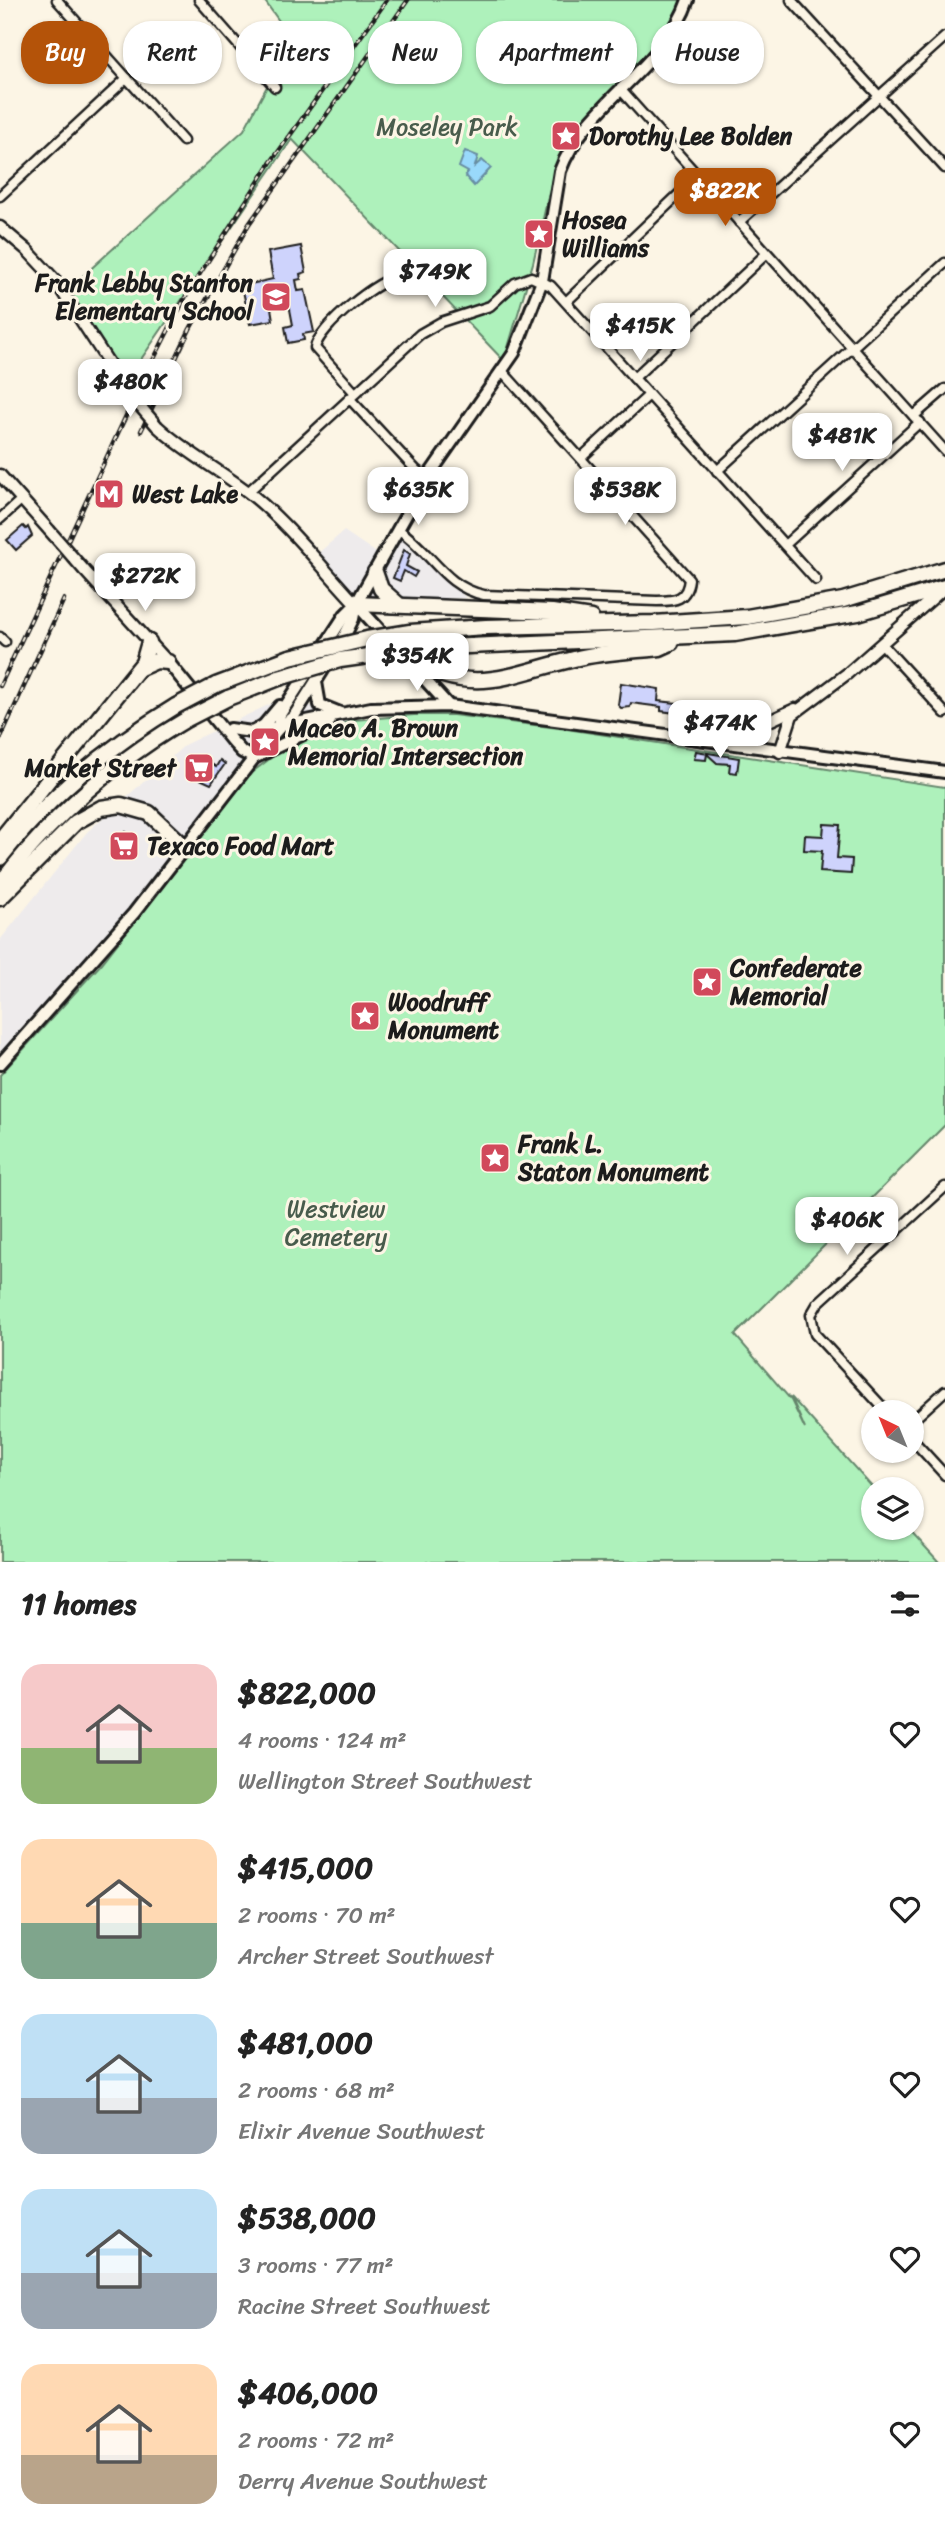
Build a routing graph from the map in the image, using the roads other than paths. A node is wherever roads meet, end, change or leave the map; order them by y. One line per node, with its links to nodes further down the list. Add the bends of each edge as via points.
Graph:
1 (57, 0): 10 (street)
2 (199, 0): 13 (street)
3 (681, 0): 6 (main road)
4 (688, 0): 7 (main road)
5 (796, 2): 15 (street)
6 (673, 21)
7 (679, 21)
8 (945, 37): 15 (street)
9 (651, 55): 14 (main road)
10 (123, 74)
11 (123, 82): 19 (street)
12 (132, 84): 16 (street)
13 (275, 87)
14 (620, 89): 18 (street); 24 (main road, via 565,156)
15 (879, 96): 17 (street); 20 (street)
16 (183, 141)
17 (945, 168)
18 (698, 176): 20 (street); 26 (street)
19 (0, 195)
20 (739, 222): 22 (street)
21 (0, 227): 39 (street, bridge, via 54,279 127,391 157,426 191,456)
22 (766, 254): 27 (street); 29 (street)
23 (945, 263): 27 (street)
24 (542, 281): 26 (street); 28 (main road, via 528,323); 32 (street, via 520,279 490,306 441,322 421,334)
25 (449, 289): 32 (street, via 412,276 394,277 356,301 324,332 315,348)
26 (565, 302): 29 (street)
27 (852, 347): 33 (street); 36 (street)
28 (503, 372): 35 (street); 38 (main road)
29 (634, 378): 31 (street)
30 (945, 389): 33 (street)
31 (649, 395): 35 (street); 36 (street)
32 (352, 396): 38 (street); 39 (street)
33 (917, 419): 34 (street); 43 (street)
34 (945, 451)
35 (582, 457): 42 (street, via 690,579 682,597 669,601 484,595 461,589)
36 (717, 471): 43 (street)
37 (0, 475): 40 (street)
38 (427, 478): 42 (main road)
39 (248, 492): 48 (street)
40 (22, 499): 41 (street); 54 (street, bridge)
41 (0, 519)
42 (399, 530): 45 (main road)
43 (785, 545): 46 (street)
44 (945, 569): 50 (highway, via 856,596 747,617)
45 (375, 572): 48 (main road); 49 (highway, via 381,589)
46 (816, 580)
47 (945, 587): 53 (highway, via 824,620); 55 (street)
48 (356, 604): 49 (highway); 51 (main road); 52 (main road); 65 (main road, via 279,716); 68 (main road, via 341,613 281,704)
49 (399, 605): 50 (highway, via 552,612)
50 (624, 622): 76 (highway, bridge, via 410,632 290,657 176,706 93,762 42,809)
51 (379, 629): 52 (main road, via 363,625); 56 (main road)
52 (345, 635): 59 (main road)
53 (688, 637): 56 (highway, via 660,648 577,659 492,680 448,678); 77 (highway, bridge, via 425,648 341,660 279,678 187,719 128,756 48,827)
54 (149, 642): 57 (street); 58 (highway)
55 (882, 644): 61 (street); 63 (street)
56 (408, 660): 60 (main road)
57 (168, 662): 58 (highway, via 156,661); 64 (main road)
58 (139, 669): 74 (highway)
59 (316, 682): 62 (main road, via 320,705); 65 (main road, via 293,717)
60 (449, 706): 62 (main road); 69 (main road)
61 (802, 706): 67 (street); 71 (street, via 788,723)
62 (344, 713): 65 (main road); 72 (main road)
63 (945, 713)
64 (217, 719): 66 (main road); 72 (main road, via 243,752)
65 (279, 728): 68 (main road); 72 (main road)
66 (230, 729): 68 (main road); 72 (main road)
67 (741, 731): 69 (street); 70 (main road)
68 (252, 732)
69 (703, 739): 70 (main road)
70 (741, 745): 71 (main road)
71 (780, 752): 73 (main road)
72 (254, 758): 75 (main road)
73 (945, 772)
74 (0, 840)
75 (185, 847): 78 (highway, via 149,813 121,805 101,807 76,822); 79 (main road, via 101,953)
76 (0, 858)
77 (0, 884)
78 (0, 898)
79 (0, 1064)
80 (945, 1187): 82 (street, via 818,1303 811,1315 815,1334)
81 (945, 1391): 83 (street)
82 (876, 1400)
83 (924, 1410)
84 (924, 1451): 85 (street)
85 (945, 1475)

